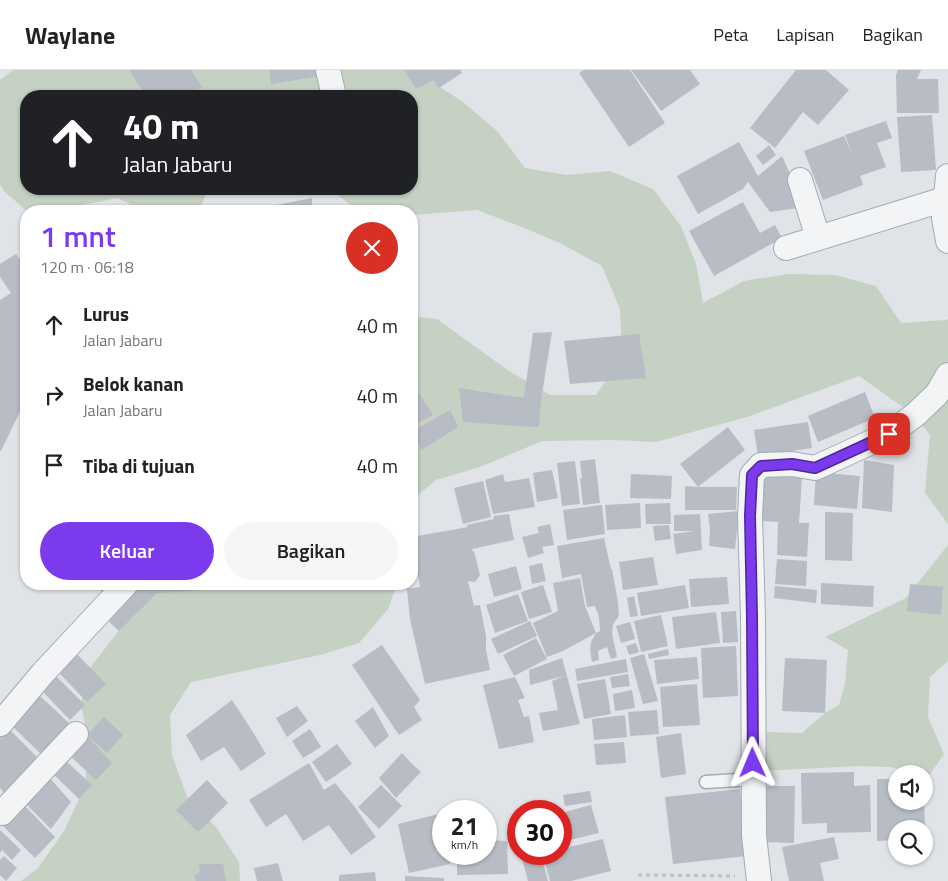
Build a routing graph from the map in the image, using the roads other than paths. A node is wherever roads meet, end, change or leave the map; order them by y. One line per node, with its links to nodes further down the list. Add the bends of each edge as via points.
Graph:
1 (328, 70): 2 (street)
2 (333, 90)
3 (948, 176): 5 (street)
4 (800, 180): 6 (street)
5 (945, 199): 6 (street); 7 (street)
6 (818, 238): 8 (street)
7 (948, 241)
8 (786, 248)
9 (948, 375): 13 (street, via 937,394 889,434 815,468 792,464 761,466 752,475)
10 (120, 590): 11 (street)
11 (0, 724)
12 (76, 734): 15 (street, via 2,813)
13 (753, 779): 14 (lane); 16 (street)
14 (706, 782)
15 (0, 811)
16 (758, 879)

